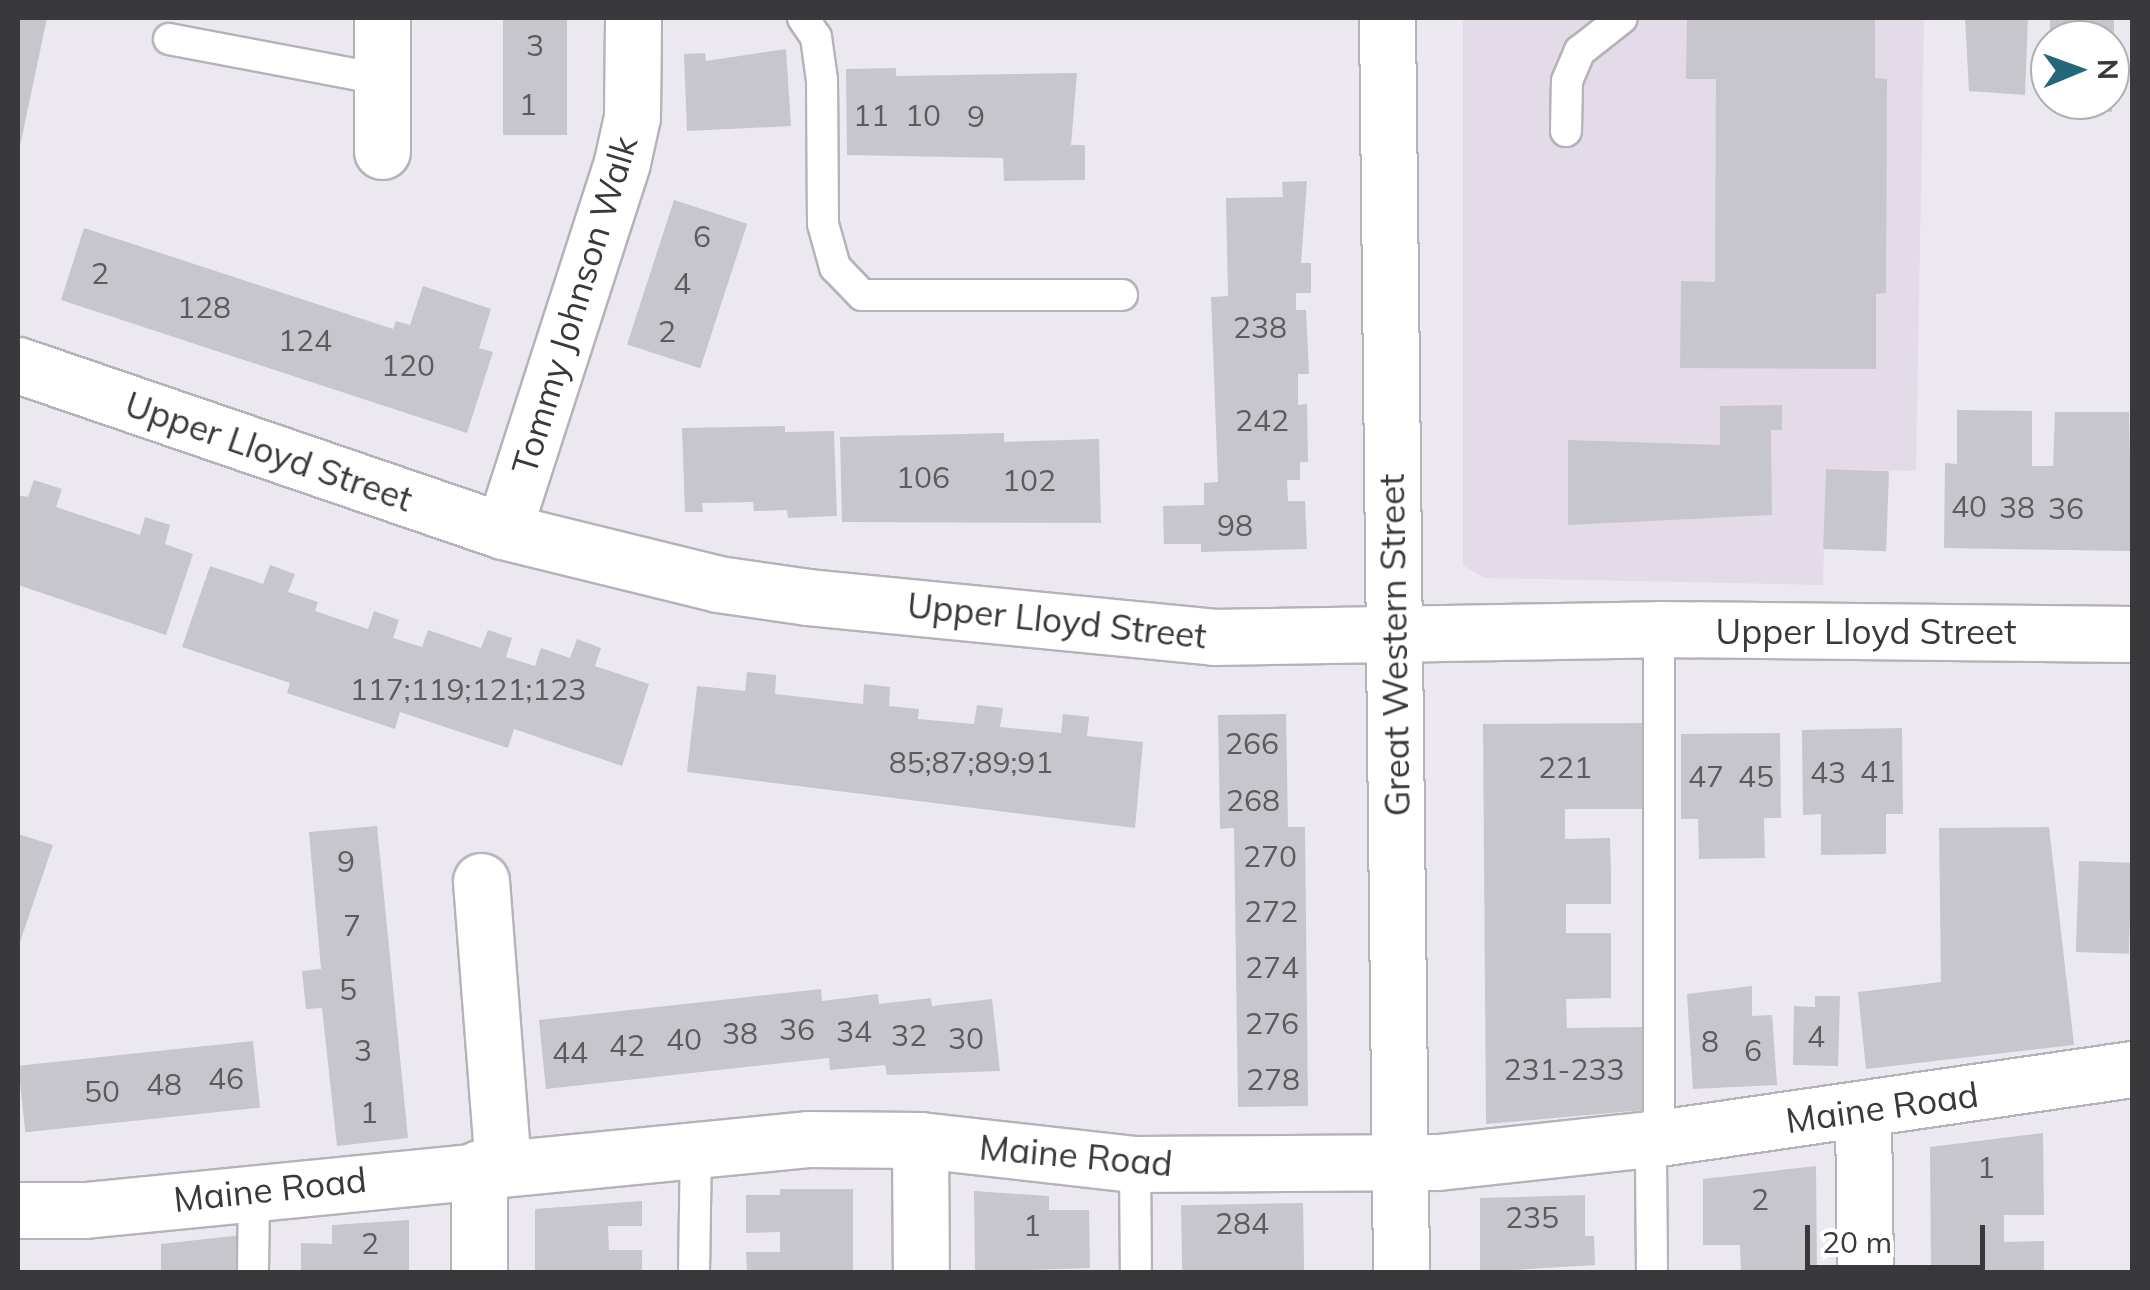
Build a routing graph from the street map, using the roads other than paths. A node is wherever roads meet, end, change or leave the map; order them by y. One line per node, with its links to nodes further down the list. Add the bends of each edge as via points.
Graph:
1 (382, 18): 7 (street)
2 (633, 18): 12 (street, Tommy Johnson Walk, via 632,117 622,162)
3 (804, 18): 10 (lane, via 816,36 822,80 824,224 835,267 862,294)
4 (1386, 18): 15 (street, Great Western Street)
5 (1622, 18): 8 (lane, via 1580,50 1567,81)
6 (169, 40): 7 (lane)
7 (381, 79): 9 (street)
8 (1566, 131)
9 (382, 151)
10 (1122, 295)
11 (18, 364): 12 (street, Upper Lloyd Street)
12 (503, 531): 15 (street, Upper Lloyd Street, via 718,584 808,596 1213,636)
13 (1659, 630): 14 (street, Upper Lloyd Street); 15 (street, Upper Lloyd Street); 19 (lane)
14 (2132, 634)
15 (1393, 637): 23 (street, Great Western Street)
16 (481, 881): 24 (street)
17 (2132, 1069): 18 (street, Maine Road)
18 (1863, 1111): 19 (street, Maine Road); 34 (street)
19 (1658, 1138): 23 (street, Maine Road); 33 (lane, via 1651,1155)
20 (920, 1140): 21 (street, Maine Road); 22 (street, Maine Road); 30 (street)
21 (696, 1145): 24 (street, Maine Road); 29 (lane)
22 (1134, 1164): 23 (street, Maine Road); 31 (lane)
23 (1399, 1164): 32 (street, Great Western Street)
24 (491, 1166): 25 (street, Maine Road); 28 (street)
25 (254, 1190): 26 (street, Maine Road, via 86,1210); 27 (lane)
26 (18, 1210)
27 (254, 1272)
28 (479, 1272)
29 (694, 1272)
30 (920, 1272)
31 (1136, 1272)
32 (1401, 1272)
33 (1652, 1272)
34 (1865, 1272)

